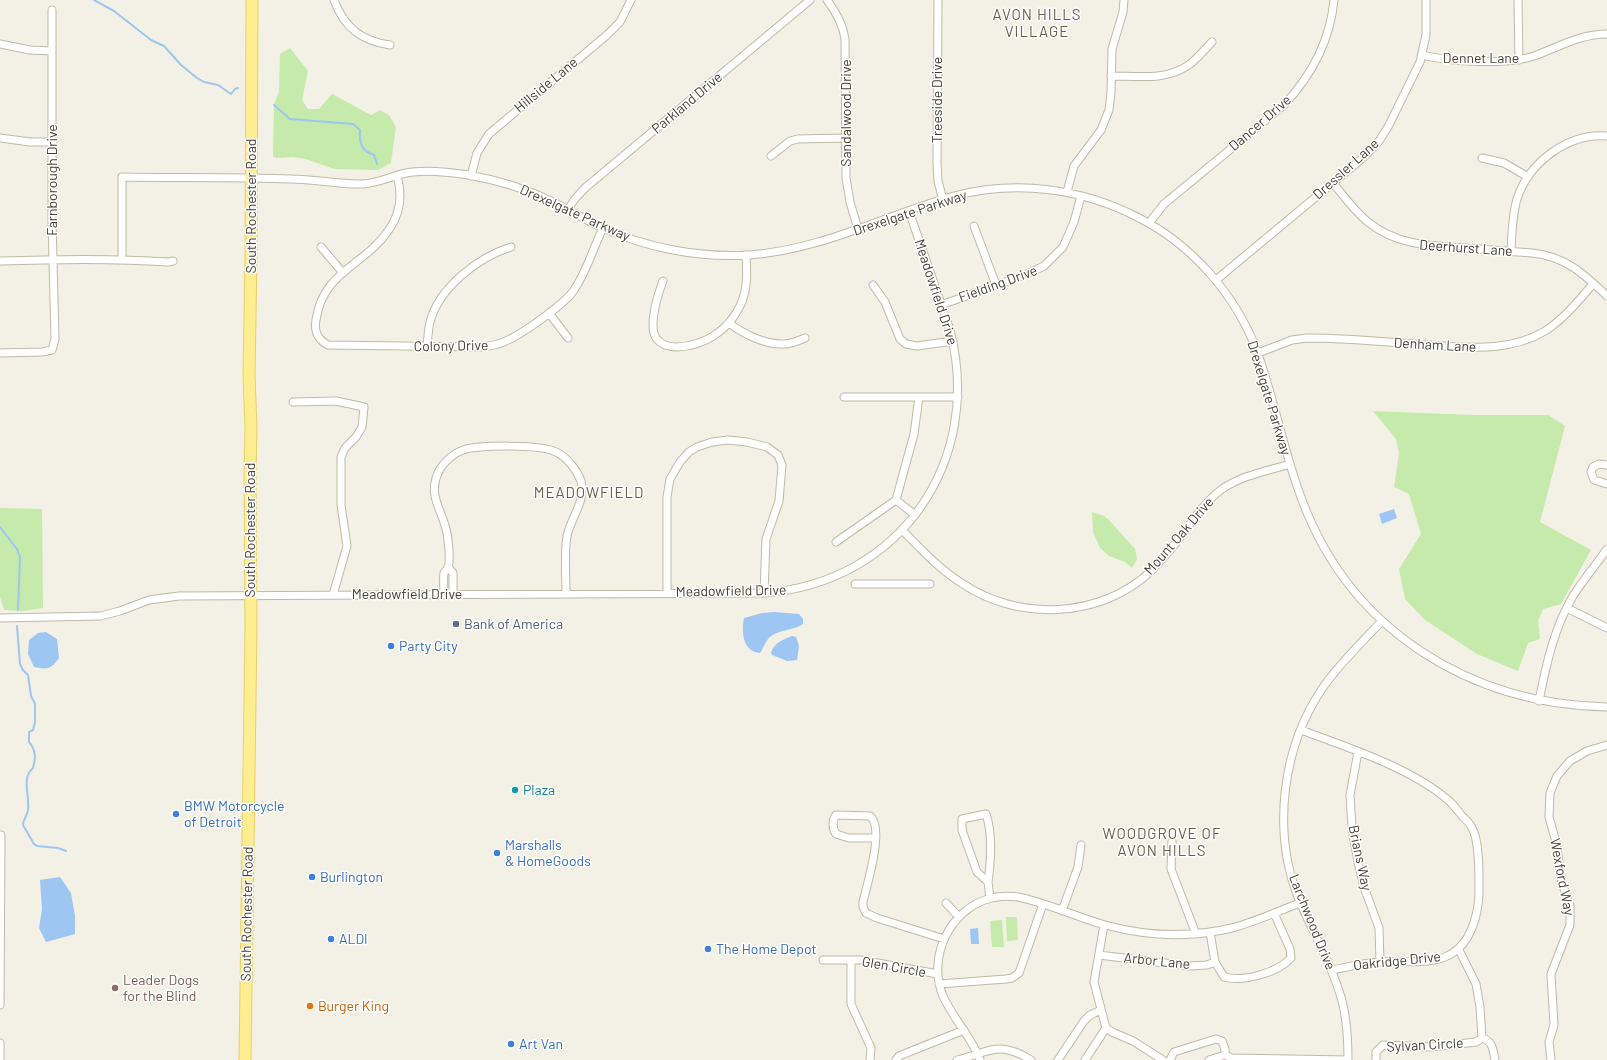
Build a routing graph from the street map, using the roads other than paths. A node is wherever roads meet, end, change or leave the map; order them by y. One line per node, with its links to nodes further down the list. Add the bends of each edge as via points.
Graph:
1 (252, 0): 28 (main road, South Rochester Road)
2 (334, 0): 15 (street, via 339,12 353,30 370,41)
3 (631, 0): 27 (street, Hillside Lane, via 620,22 607,35 489,134 477,153)
4 (810, 0): 34 (street, Parkland Drive, via 585,188)
5 (826, 0): 22 (street, Sandalwood Drive, via 841,23 845,39)
6 (938, 0): 33 (street, Treeside Drive, via 937,163)
7 (1124, 0): 19 (street, via 1113,44)
8 (1334, 0): 36 (street, Dancer Drive, via 1324,46 1301,86 1284,105 1164,204)
9 (1426, 0): 17 (street, Dressler Lane, via 1426,35)
10 (1518, 0): 18 (street)
11 (52, 10): 16 (street, Farnborough Drive)
12 (1607, 34): 18 (street, Dennet Lane, via 1578,38)
13 (1212, 42): 19 (street, via 1190,64 1172,73 1154,77)
14 (0, 44): 16 (street)
15 (390, 45)
16 (52, 51): 23 (street, Farnborough Drive)
17 (1422, 55): 18 (street, Dennet Lane, via 1448,60); 30 (street, Dressler Lane, via 1382,137 1364,157)
18 (1519, 60)
19 (1111, 76): 31 (street, via 1111,101 1107,118 1074,166)
20 (1607, 136): 29 (street, via 1582,138 1564,145 1546,157)
21 (0, 138): 23 (street)
22 (846, 138): 24 (street, via 798,139 790,141); 39 (street, Sandalwood Drive, via 847,185)
23 (53, 142): 44 (street, Farnborough Drive)
24 (771, 156)
25 (1482, 158): 29 (street, via 1504,163)
26 (397, 176): 27 (street, Drexelgate Parkway, via 412,172); 28 (street, Drexelgate Parkway, via 360,184); 48 (street, Colony Drive, via 400,200 392,224 377,245)
27 (471, 176): 34 (street, Drexelgate Parkway, via 520,188)
28 (252, 177): 45 (street, Drexelgate Parkway, via 122,177); 82 (main road, South Rochester Road, via 249,375)
29 (1528, 177): 42 (street, via 1516,205)
30 (1333, 183): 42 (street, Deerhurst Lane, via 1367,222 1386,234 1424,246); 49 (street, Dressler Lane)
31 (1067, 192): 32 (street, Drexelgate Parkway); 33 (street, Drexelgate Parkway, via 1001,189)
32 (1081, 196): 36 (street, Drexelgate Parkway, via 1121,209); 53 (street, Fielding Drive, via 1068,236 1055,257 1034,272)
33 (943, 200): 35 (street, Drexelgate Parkway)
34 (568, 210): 38 (street, Drexelgate Parkway)
35 (909, 211): 39 (street, Drexelgate Parkway); 55 (street, Meadowfield Drive)
36 (1149, 223): 49 (street, Drexelgate Parkway, via 1180,245)
37 (974, 226): 53 (street)
38 (603, 228): 43 (street, Drexelgate Parkway, via 644,243 676,250); 56 (street, Colony Drive, via 576,288)
39 (858, 229): 43 (street, Drexelgate Parkway, via 796,249)
40 (321, 247): 48 (street)
41 (511, 247): 61 (street, via 482,260 442,295 430,322)
42 (1511, 251): 51 (street, Deerhurst Lane, via 1556,257)
43 (746, 255): 57 (street, via 745,292)
44 (52, 259): 45 (street); 46 (street); 62 (street, Farnborough Drive, via 56,339 52,350)
45 (122, 260): 47 (street)
46 (0, 261)
47 (173, 261)
48 (343, 273): 61 (street, Colony Drive, via 326,291 318,308 315,329 322,342 334,346)
49 (1216, 280): 63 (street, Drexelgate Parkway, via 1239,314)
50 (663, 281): 57 (street, via 656,298 654,328 656,338 666,346 698,344 712,337)
51 (1593, 284): 54 (street, Deerhurst Lane); 63 (street, Denham Lane, via 1549,328 1532,338 1512,344 1483,348 1307,338 1292,340)
52 (873, 285): 60 (street, via 885,302 900,339 906,344 917,346)
53 (996, 285): 55 (street, Fielding Drive)
54 (1607, 296)
55 (941, 305): 60 (street, Meadowfield Drive)
56 (549, 313): 58 (street); 61 (street, Colony Drive, via 514,337 496,344 482,347)
57 (729, 323): 59 (street, via 747,334 778,344 792,344)
58 (568, 338)
59 (805, 338)
60 (953, 341): 66 (street, Meadowfield Drive, via 958,367)
61 (428, 347)
62 (0, 353)
63 (1258, 353): 68 (street, Drexelgate Parkway)
64 (844, 397): 65 (street)
65 (919, 397): 66 (street); 71 (street, via 914,434)
66 (958, 397): 72 (street, Meadowfield Drive, via 956,420 948,454 932,490)
67 (293, 402): 83 (street, via 336,401 364,406 362,427 341,457 341,505 347,546)
68 (1290, 464): 73 (street, Mount Oak Drive, via 1253,474 1222,489 1202,508 1175,544 1143,577 1115,594 1094,603 1071,608 1022,608 986,597 961,584 942,569); 88 (street, Drexelgate Parkway, via 1307,513 1332,561 1356,593)
69 (1607, 465): 70 (street, via 1596,465 1591,472 1594,480)
70 (1607, 484)
71 (896, 500): 72 (street); 74 (street)
72 (915, 515): 73 (street, Meadowfield Drive)
73 (902, 530): 81 (street, Meadowfield Drive, via 882,548 848,570 806,587)
74 (836, 542)
75 (1607, 549): 86 (street)
76 (448, 568): 79 (street, via 448,537 433,491 444,463 458,452 470,448 546,449 559,453 572,465 582,487 580,501 567,535); 84 (street, via 444,574); 85 (street, via 453,573)
77 (855, 584): 78 (street)
78 (930, 584)
79 (566, 593): 80 (street, Meadowfield Drive); 85 (street, Meadowfield Drive)
80 (667, 593): 81 (street, Meadowfield Drive); 81 (street, via 667,497 670,479 689,452 712,442 728,440 767,447 778,456 782,465 779,501 766,539)
81 (764, 593)
82 (250, 594): 83 (street, Meadowfield Drive); 87 (street, Meadowfield Drive, via 167,597 149,600 120,612 100,616); 129 (main road, South Rochester Road)
83 (333, 594): 84 (street, Meadowfield Drive)
84 (444, 594): 85 (street, Meadowfield Drive)
85 (453, 594)
86 (1566, 608): 89 (street); 90 (street, via 1552,645)
87 (0, 618)
88 (1382, 621): 90 (street, Drexelgate Parkway, via 1417,648 1454,671 1492,688); 92 (street, Larchwood Drive, via 1325,685)
89 (1607, 628)
90 (1539, 701): 91 (street, Drexelgate Parkway)
91 (1607, 707)
92 (1301, 730): 94 (street, Oakridge Drive); 102 (street, Larchwood Drive, via 1289,766 1283,812 1287,859)
93 (1607, 745): 142 (street, Wexford Way, via 1587,751 1570,761 1557,776 1550,793 1549,817 1556,842 1562,883 1570,906 1570,924 1550,974 1554,1019 1549,1042)
94 (1358, 752): 111 (street, Oakridge Drive, via 1426,784 1450,802 1473,828 1478,854 1478,904 1472,930); 116 (street, Brians Way, via 1350,795 1352,828 1364,887 1379,928)
95 (1, 835): 120 (street)
96 (875, 838): 96 (street, via 849,838 836,834 833,826 836,815 870,816 875,823); 110 (street, via 862,902 866,913)
97 (1172, 841): 109 (street, via 1171,869)
98 (1081, 845): 104 (street, via 1078,867)
99 (988, 882): 99 (street, via 977,872 962,830 962,819 986,814 990,830); 100 (street)
100 (990, 898): 103 (street, via 1018,897); 106 (street)
101 (946, 903): 106 (street)
102 (1300, 903): 105 (street); 117 (street, Larchwood Drive)
103 (1043, 904): 104 (street); 119 (street, via 1016,976)
104 (1062, 911): 107 (street)
105 (1274, 913): 108 (street, via 1238,926); 115 (street, via 1290,949 1291,958 1286,964 1259,974 1231,979 1224,977)
106 (959, 917): 110 (street)
107 (1104, 925): 109 (street, via 1129,931); 112 (street)
108 (1210, 932): 109 (street); 115 (street)
109 (1196, 934)
110 (944, 939): 118 (street, via 939,953)
111 (1459, 950): 116 (street, Oakridge Drive, via 1438,959); 124 (street, Sylvan Circle, via 1476,984)
112 (1099, 955): 115 (street, Arbor Lane, via 1189,966); 121 (street, via 1094,982)
113 (823, 960): 114 (street, Glen Circle)
114 (851, 960): 118 (street, Glen Circle); 130 (street, Glen Circle, via 851,1004 871,1048)
115 (1215, 962)
116 (1380, 962): 117 (street, Oakridge Drive)
117 (1332, 970): 139 (street, Larchwood Drive, via 1344,1010)
118 (938, 974): 119 (street)
119 (939, 984): 123 (street, via 945,1000)
120 (0, 1005)
121 (1102, 1010): 122 (street); 134 (street, via 1084,1021)
122 (1106, 1028): 135 (street); 136 (street)
123 (964, 1030): 127 (street); 131 (street, via 899,1056)
124 (1482, 1038): 140 (street, Sylvan Circle, via 1476,1042 1430,1047 1383,1045 1376,1052); 141 (street, Sylvan Circle, via 1493,1047)
125 (0, 1043): 128 (street)
126 (1225, 1055): 137 (street, via 1222,1041 1216,1039 1174,1052); 138 (street); 139 (street, via 1231,1058)
127 (979, 1057): 132 (street); 133 (street, via 994,1049 1005,1049 1016,1051)
128 (0, 1060)
129 (245, 1060)
130 (870, 1060)
131 (896, 1060)
132 (957, 1060)
133 (1031, 1060)
134 (1058, 1060)
135 (1085, 1060)
136 (1163, 1060)
137 (1170, 1060)
138 (1209, 1060)
139 (1348, 1060)
140 (1376, 1060)
141 (1495, 1060)
142 (1551, 1060)

